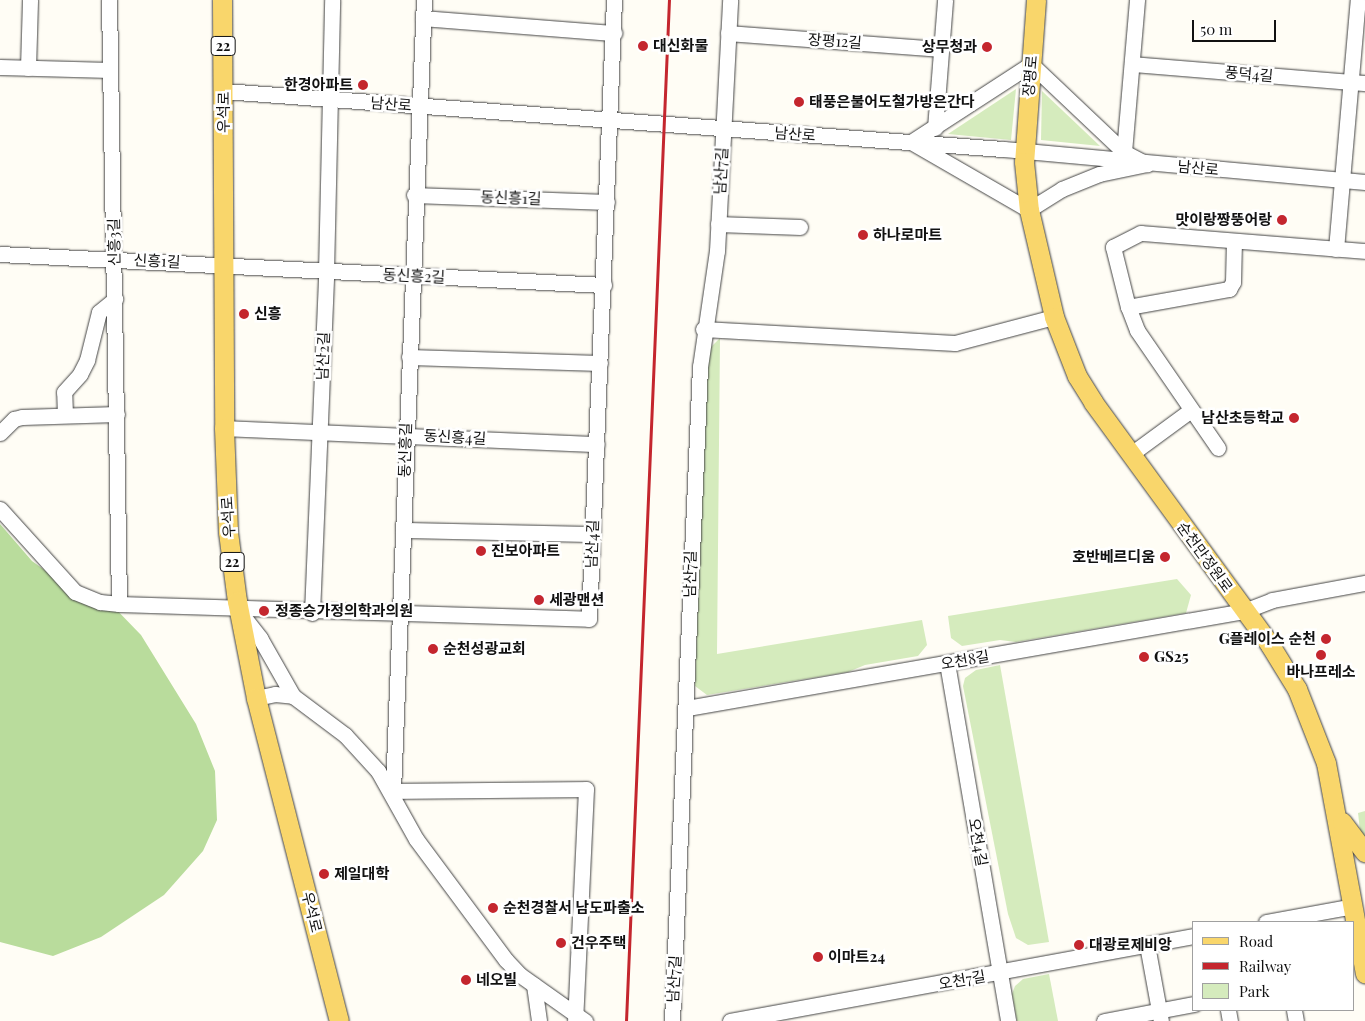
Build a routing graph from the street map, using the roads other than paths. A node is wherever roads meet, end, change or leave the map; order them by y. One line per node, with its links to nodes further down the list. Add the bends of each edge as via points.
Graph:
1 (30, 0): 19 (street)
2 (109, 0): 20 (street, 신흥3길)
3 (222, 0): 22 (main road, 우석로 / 22)
4 (332, 0): 23 (street, 남산2길)
5 (424, 0): 12 (street, 동신흥길)
6 (614, 0): 13 (street, 남산4길)
7 (730, 0): 14 (street, 남산7길)
8 (945, 0): 15 (street)
9 (1036, 0): 16 (main road, 장평로)
10 (1137, 0): 17 (street)
11 (1358, 0): 21 (street)
12 (423, 18): 13 (street); 24 (street, 동신흥길)
13 (614, 33): 25 (street, 남산4길)
14 (728, 33): 15 (street, 장평12길); 26 (street, 남산7길)
15 (941, 49): 27 (street)
16 (1031, 64): 27 (street); 29 (main road, 장평로); 30 (street)
17 (1132, 64): 21 (street, 풍덕4길); 30 (street)
18 (0, 67): 19 (street)
19 (28, 68): 20 (street)
20 (110, 70): 43 (street, 신흥3길)
21 (1358, 82): 32 (street)
22 (224, 91): 23 (street, 남산로); 44 (main road, 우석로 / 22)
23 (332, 99): 24 (street, 남산로); 45 (street, 남산2길)
24 (420, 106): 25 (street, 남산로); 34 (street, 동신흥길)
25 (611, 120): 26 (street, 남산로); 35 (street, 남산4길)
26 (724, 128): 28 (street, 남산로); 37 (street, 남산7길)
27 (935, 128): 28 (street)
28 (911, 142): 29 (street, 남산로); 36 (street)
29 (1024, 151): 31 (street, 남산로); 36 (main road, 순천만정원로)
30 (1124, 152): 31 (street)
31 (1147, 164): 32 (street, 남산로); 36 (street, via 1099,174 1062,189)
32 (1343, 180): 33 (street, 남산로); 40 (street)
33 (1365, 182)
34 (414, 194): 35 (street, 동신흥1길); 46 (street, 동신흥길)
35 (608, 202): 47 (street, 남산4길)
36 (1029, 210): 50 (main road, 순천만정원로)
37 (718, 224): 38 (street); 51 (street, 남산7길, via 715,269)
38 (800, 227)
39 (1234, 241): 40 (street); 49 (street, via 1233,282 1229,289); 49 (street, via 1141,233 1113,247)
40 (1336, 249): 41 (street)
41 (1365, 252)
42 (0, 254): 43 (street, 신흥1길)
43 (114, 258): 44 (street, 신흥1길); 48 (street, 신흥3길)
44 (224, 265): 45 (street, 동신흥2길); 57 (main road, 우석로 / 22)
45 (326, 272): 46 (street, 동신흥2길); 58 (street, 남산2길)
46 (411, 276): 47 (street, 동신흥2길); 52 (street, 동신흥길)
47 (604, 285): 53 (street, 남산4길)
48 (115, 299): 55 (street, 신흥3길); 56 (street, via 99,312 87,360 64,392)
49 (1128, 308): 54 (street, via 1137,330)
50 (1054, 317): 51 (street, via 955,344); 63 (main road, 순천만정원로, via 1077,376)
51 (703, 329): 76 (street, 남산7길, via 692,517)
52 (409, 357): 53 (street); 60 (street, 동신흥길)
53 (600, 363): 61 (street, 남산4길)
54 (1191, 410): 62 (street); 63 (street)
55 (117, 414): 56 (street); 68 (street, 신흥3길)
56 (65, 415): 59 (street, via 14,419)
57 (224, 428): 58 (street, 동신흥4길); 69 (main road, 우석로 / 22, via 228,532)
58 (320, 432): 60 (street, 동신흥4길); 71 (street, 남산2길)
59 (0, 434)
60 (406, 435): 61 (street, 동신흥4길); 65 (street, 동신흥길)
61 (596, 444): 66 (street, 남산4길)
62 (1218, 448)
63 (1131, 454): 70 (main road, 순천만정원로)
64 (0, 509): 68 (street, via 75,592 100,602)
65 (403, 530): 66 (street); 72 (street, 동신흥길)
66 (593, 534): 72 (street, 남산4길, via 589,619)
67 (1365, 583): 70 (street, 오천8길, via 1272,600)
68 (119, 604): 69 (street)
69 (239, 611): 71 (street, 남산4길); 74 (street, via 260,638); 75 (main road, 우석로 / 22)
70 (1244, 611): 73 (street, 오천8길); 78 (main road, 순천만정원로, via 1270,645 1301,698 1326,763)
71 (312, 612): 72 (street, 남산4길)
72 (398, 615): 77 (street, 동신흥길)
73 (947, 663): 76 (street, 오천8길); 84 (street, 오천4길)
74 (293, 696): 75 (street, via 275,694); 77 (street, via 330,721 358,747)
75 (256, 698): 90 (main road, 우석로 / 22)
76 (687, 708): 92 (street, 남산7길)
77 (391, 792): 86 (street, via 416,839 495,946 520,975); 89 (street, via 586,790)
78 (1336, 812): 79 (main road, via 1353,841); 80 (main road, 순천만정원로)
79 (1365, 852)
80 (1359, 904): 81 (street); 85 (main road, 순천만정원로)
81 (1271, 921)
82 (1192, 936): 83 (street, 오천7길)
83 (1147, 945): 84 (street, 오천7길); 88 (street)
84 (999, 973): 93 (street, 오천7길); 94 (street, 오천4길)
85 (1365, 973)
86 (534, 985): 89 (street); 91 (street)
87 (1192, 1005): 88 (street)
88 (1160, 1015): 95 (street)
89 (579, 1019)
90 (339, 1021)
91 (539, 1021)
92 (672, 1021)
93 (730, 1021)
94 (1008, 1021)
95 (1104, 1021)

